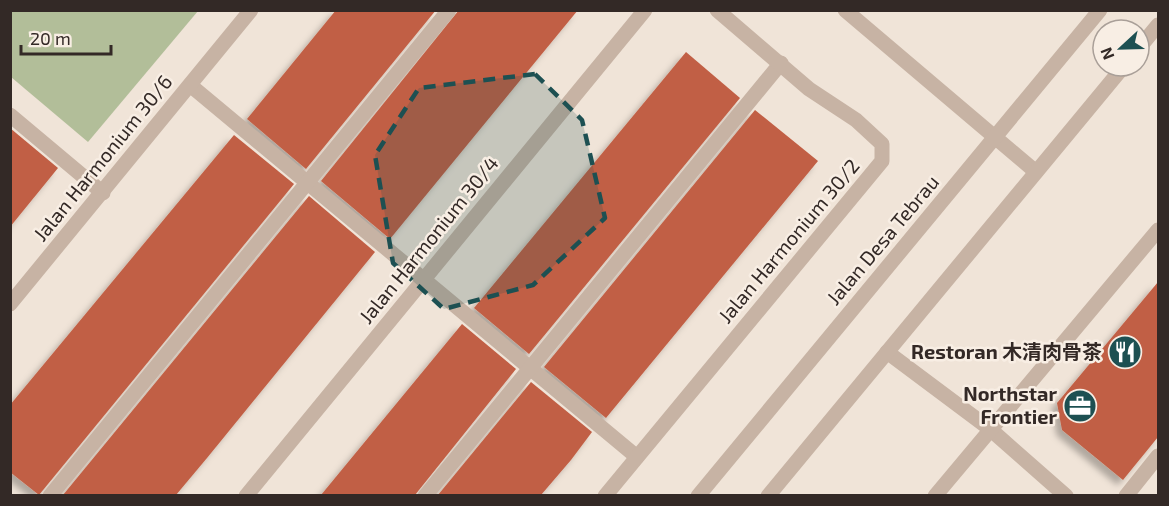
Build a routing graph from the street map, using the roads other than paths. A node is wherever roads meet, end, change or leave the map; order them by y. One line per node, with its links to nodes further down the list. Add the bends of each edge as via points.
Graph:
1 (251, 10): 9 (street, Jalan Harmonium 30/6)
2 (449, 10): 13 (street)
3 (645, 10): 16 (street, Jalan Harmonium 30/4)
4 (717, 10): 7 (street, Jalan Harmonium 30/2)
5 (845, 10): 11 (street)
6 (1100, 10): 11 (street, Jalan Desa Tebrau)
7 (781, 63): 19 (street); 22 (street, Jalan Harmonium 30/2, via 882,144 882,161)
8 (1114, 78): 12 (street)
9 (190, 85): 13 (street); 14 (street, Jalan Harmonium 30/6)
10 (10, 115): 14 (street)
11 (995, 137): 12 (street); 27 (street, Jalan Desa Tebrau)
12 (1036, 172): 18 (street)
13 (307, 183): 16 (street); 23 (street)
14 (103, 193): 17 (street, Jalan Harmonium 30/6)
15 (1158, 230): 20 (street)
16 (424, 279): 19 (street); 24 (street, Jalan Harmonium 30/4)
17 (10, 304)
18 (887, 352): 20 (street); 28 (street)
19 (530, 368): 22 (street); 25 (street)
20 (990, 429): 29 (street); 30 (street)
21 (1158, 456): 31 (street)
22 (637, 457): 26 (street, Jalan Harmonium 30/2)
23 (50, 495)
24 (246, 495)
25 (424, 495)
26 (605, 495)
27 (698, 495)
28 (768, 495)
29 (935, 495)
30 (1066, 495)
31 (1126, 495)

